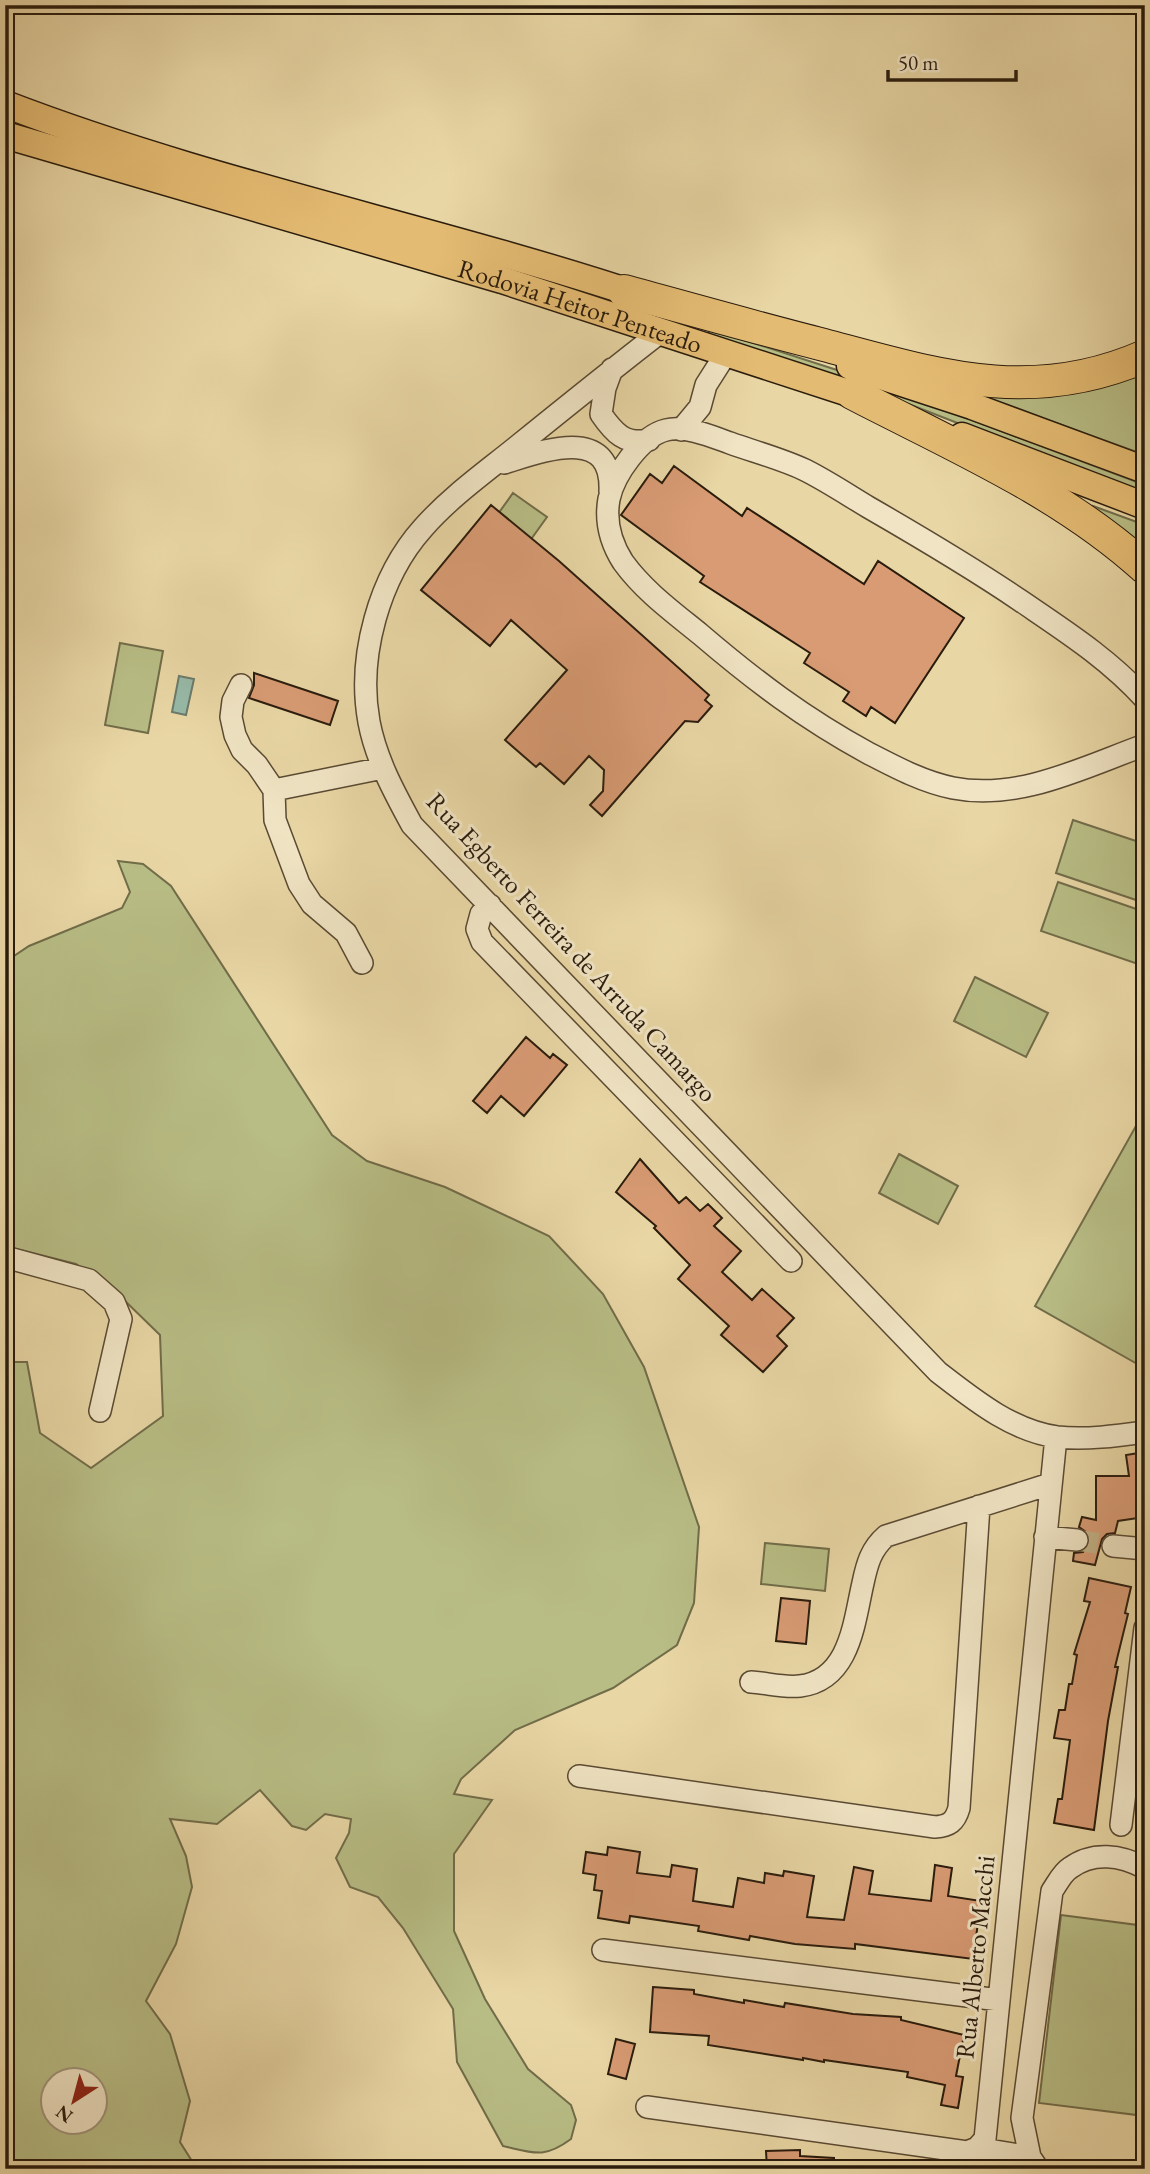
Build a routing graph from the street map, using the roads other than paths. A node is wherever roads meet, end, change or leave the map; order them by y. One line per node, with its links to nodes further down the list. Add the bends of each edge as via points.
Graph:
1 (5, 104): 3 (main road, Rodovia Heitor Penteado, via 155,156)
2 (5, 135): 4 (main road, Rodovia Heitor Penteado)
3 (624, 291): 6 (highway, via 877,359 979,381 1088,377); 12 (main road, Rodovia Heitor Penteado, via 972,406)
4 (662, 331): 5 (main road, Rodovia Heitor Penteado); 7 (street, Rua Egberto Ferreira de Arruda Camargo)
5 (727, 352): 8 (main road, Rodovia Heitor Penteado); 9 (street, via 706,385 700,407)
6 (1145, 356)
7 (612, 369): 10 (street, via 601,414 623,438); 11 (street, Rua Egberto Ferreira de Arruda Camargo)
8 (852, 393): 14 (main road, Rodovia Heitor Penteado); 15 (highway, via 1037,490 1094,526)
9 (681, 430): 10 (street, via 667,429); 17 (street, via 804,469 953,556 1093,650)
10 (649, 440): 13 (street, via 620,472)
11 (494, 466): 13 (street, via 553,449 589,449 603,460 611,475); 19 (street, Rua Egberto Ferreira de Arruda Camargo, via 422,529 397,565 379,607 365,687 369,723)
12 (1145, 470)
13 (610, 498): 18 (street, via 608,528 621,559 643,586 784,702 916,777 954,788 997,791 1030,786)
14 (1145, 506)
15 (1145, 568)
16 (241, 685): 20 (street, via 231,717 235,735)
17 (1145, 699)
18 (1145, 745)
19 (383, 768): 20 (street); 21 (street, Rua Egberto Ferreira de Arruda Camargo, via 412,825)
20 (274, 790): 22 (street, via 275,821 299,884 312,904 346,933)
21 (490, 905): 24 (street, via 481,914 477,929 482,942); 27 (street, Rua Egberto Ferreira de Arruda Camargo, via 938,1372 980,1404 1021,1426)
22 (362, 963)
23 (5, 1257): 25 (street, via 89,1280 114,1302 121,1319)
24 (791, 1261)
25 (100, 1411)
26 (1145, 1432): 27 (street, Rua Egberto Ferreira de Arruda Camargo)
27 (1056, 1437): 28 (street, Rua Alberto Macchi)
28 (1050, 1484): 29 (street); 30 (street, Rua Alberto Macchi)
29 (979, 1506): 35 (street, via 896,1531 878,1542 868,1562 847,1650 832,1671 796,1686); 36 (street, via 959,1808 956,1819 947,1826)
30 (1045, 1537): 31 (street); 40 (street, Rua Alberto Macchi)
31 (1077, 1540)
32 (1113, 1546): 33 (street)
33 (1145, 1549)
34 (1145, 1628): 37 (street)
35 (751, 1682)
36 (579, 1776)
37 (1121, 1825)
38 (1145, 1868): 43 (street, via 1126,1858 1083,1860 1067,1869 1052,1891 1023,2118)
39 (603, 1950): 40 (street)
40 (999, 2000): 42 (street, Rua Alberto Macchi, via 985,2139)
41 (647, 2106): 42 (street)
42 (970, 2156): 43 (street)
43 (1034, 2163)

